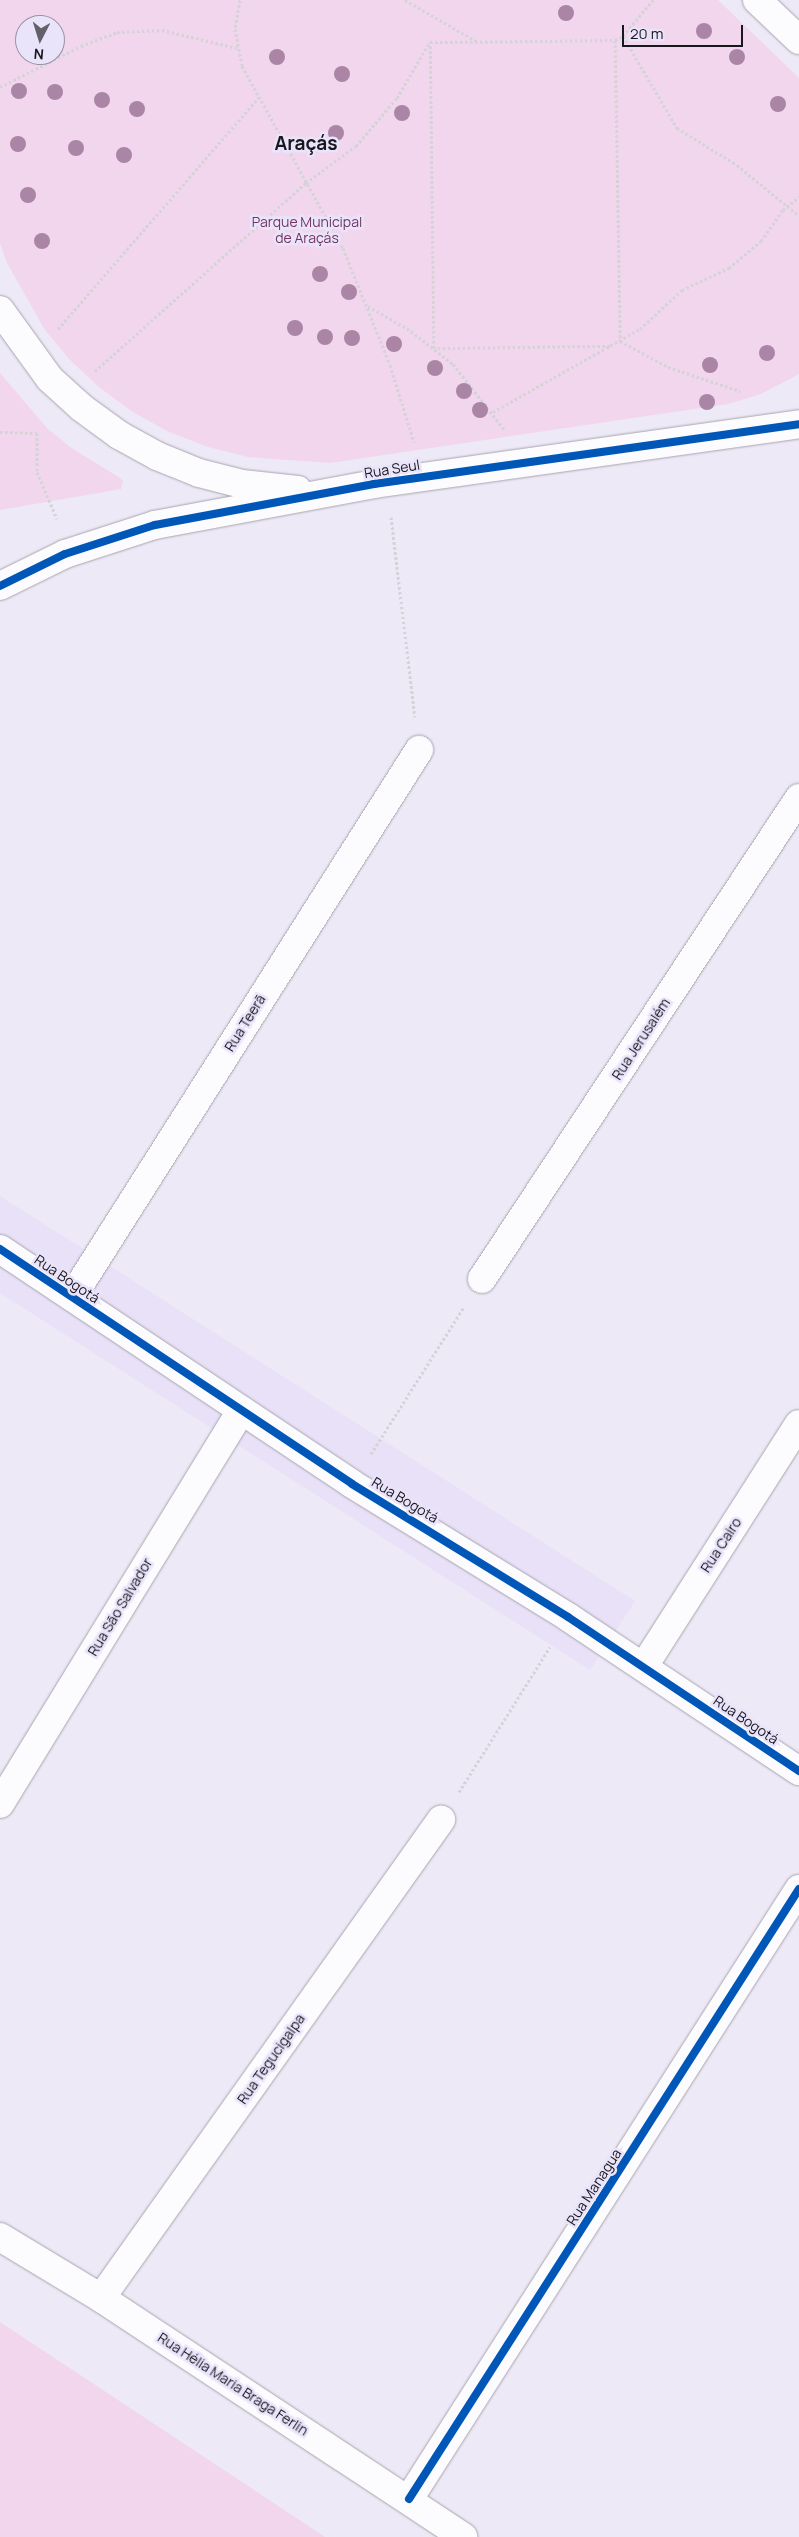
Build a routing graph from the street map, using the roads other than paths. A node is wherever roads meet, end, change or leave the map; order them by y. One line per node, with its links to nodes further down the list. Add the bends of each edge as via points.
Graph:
1 (757, 0): 2 (street)
2 (799, 40)
3 (0, 310): 7 (street, via 23,346 70,398 118,435 157,456 199,473 242,484 287,490 331,490)
4 (799, 406): 6 (street, via 771,420)
5 (799, 424): 6 (street, Rua Seul)
6 (734, 431): 7 (street, Rua Seul)
7 (381, 483): 8 (street, Rua Seul, via 155,526 68,554)
8 (0, 586)
9 (419, 750): 13 (street, Rua Teerã)
10 (799, 798): 12 (street, Rua Jerusalém)
11 (0, 1249): 13 (street, Rua Bogotá)
12 (482, 1279)
13 (72, 1297): 14 (street, Rua Bogotá)
14 (241, 1410): 16 (street, Rua Bogotá, via 352,1484); 18 (street, Rua São Salvador)
15 (799, 1424): 16 (street, Rua Cairo)
16 (644, 1666): 17 (street, Rua Bogotá)
17 (799, 1771)
18 (0, 1804)
19 (441, 1820): 22 (street, Rua Tegucigalpa)
20 (799, 1889): 23 (street, Rua Managua)
21 (0, 2236): 22 (street, Rua Hélia Maria Braga Ferlin)
22 (100, 2298): 23 (street, Rua Hélia Maria Braga Ferlin)
23 (409, 2499): 24 (street, Rua Hélia Maria Braga Ferlin)
24 (463, 2537)

